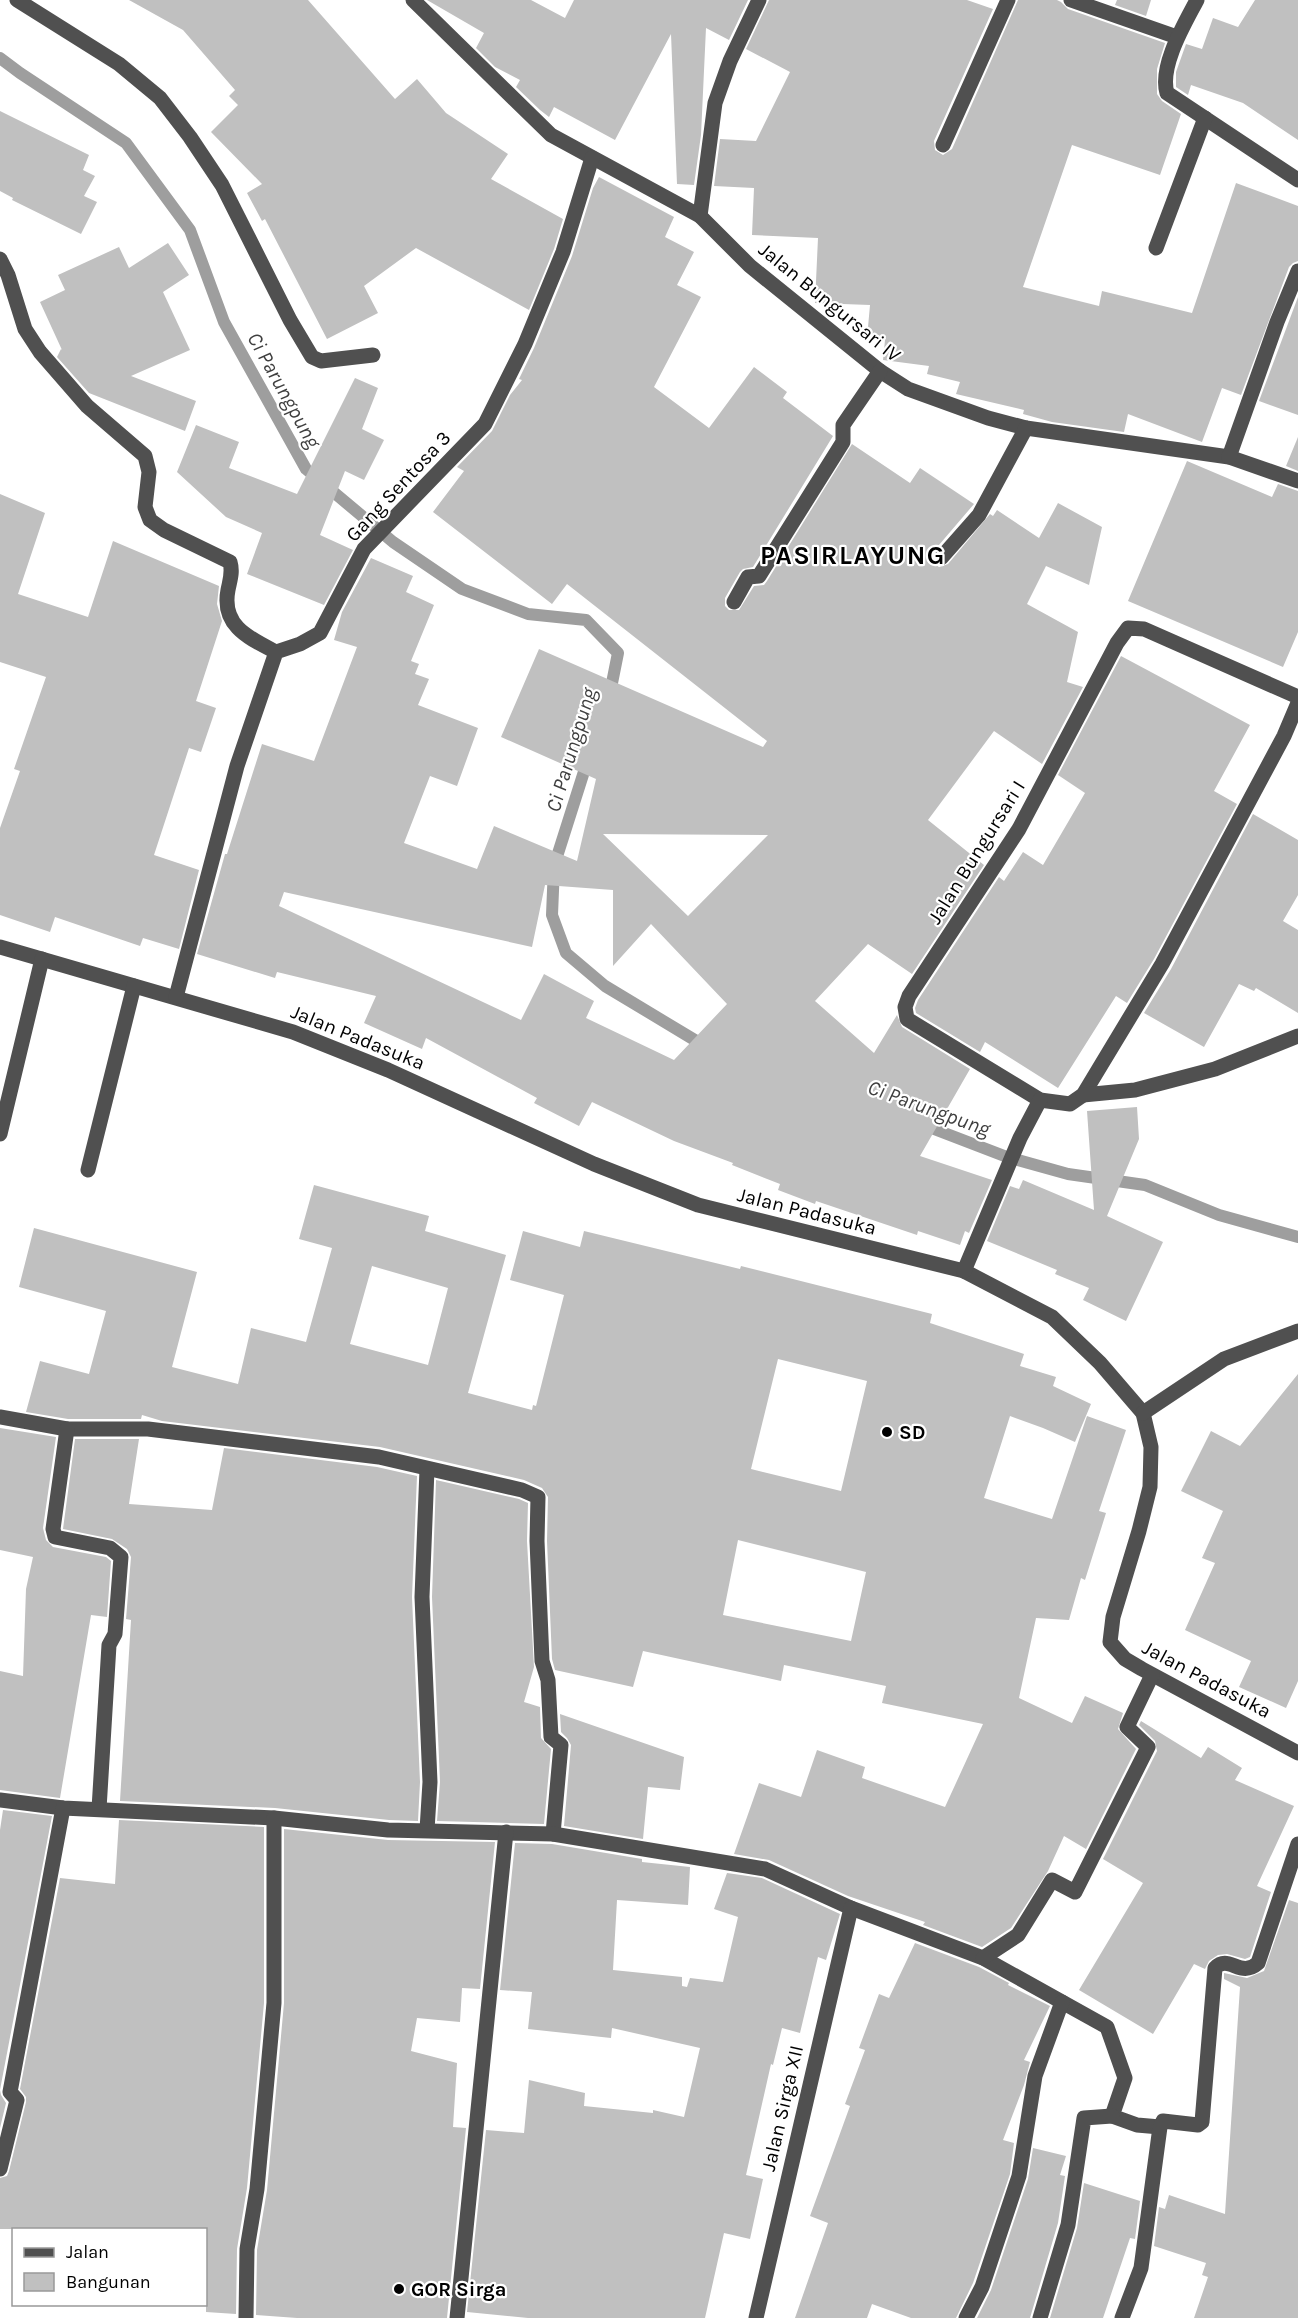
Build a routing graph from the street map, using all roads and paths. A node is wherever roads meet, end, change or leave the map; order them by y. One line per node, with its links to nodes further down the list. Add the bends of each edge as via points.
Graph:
1 (17, 0): 16 (street, via 119,64 160,98 222,185 312,357 321,362)
2 (413, 0): 10 (street, Jalan Bungursari IV, via 551,135)
3 (759, 0): 12 (street, via 715,103)
4 (1008, 0): 9 (street)
5 (1071, 0): 7 (street)
6 (1197, 0): 7 (street)
7 (1177, 38): 8 (street, via 1166,75 1167,93)
8 (1205, 118): 11 (street); 13 (street)
9 (943, 145)
10 (592, 158): 12 (street, Jalan Bungursari IV); 23 (street, Gang Sentosa 3, via 563,252 525,344 485,424 364,549 320,633)
11 (1298, 180)
12 (700, 216): 17 (street, Jalan Bungursari IV, via 750,266)
13 (1156, 248)
14 (0, 259): 23 (street, via 25,329 40,352 87,406 145,456 149,472 145,507 150,520 230,562 227,601 236,627)
15 (1298, 271): 19 (street)
16 (373, 355)
17 (880, 371): 18 (street, Jalan Bungursari IV, via 908,389); 22 (street, via 843,425 843,442 780,544 759,576 748,577)
18 (1026, 428): 19 (street, Jalan Bungursari IV); 21 (street, via 979,515)
19 (1229, 457): 20 (street, Jalan Bungursari IV)
20 (1298, 481)
21 (941, 558)
22 (734, 603)
23 (276, 652): 30 (street, via 237,766)
24 (1298, 697): 33 (street, Jalan Bungursari I, via 1144,629 1128,628 1117,643 1019,829 905,1007 907,1020)
25 (1298, 703): 26 (street)
26 (1291, 740): 32 (street)
27 (0, 946): 28 (street, Jalan Padasuka)
28 (42, 959): 29 (street, Jalan Padasuka); 34 (street)
29 (134, 986): 30 (street, Jalan Padasuka); 35 (street)
30 (176, 998): 36 (street, Jalan Padasuka, via 292,1032 388,1070 594,1164 698,1205)
31 (1298, 1036): 32 (street, Jalan Bungursari I, via 1215,1069 1136,1090)
32 (1083, 1095): 33 (street, Jalan Bungursari I, via 1070,1104)
33 (1040, 1100): 36 (street)
34 (0, 1134)
35 (88, 1170)
36 (964, 1271): 38 (street, Jalan Padasuka, via 1052,1317 1100,1363)
37 (1298, 1330): 38 (street, via 1224,1359)
38 (1143, 1413): 42 (street, Jalan Padasuka, via 1151,1447 1150,1487 1113,1617 1110,1642 1125,1659)
39 (0, 1417): 40 (street)
40 (68, 1429): 41 (street, via 148,1429 379,1457); 46 (street, via 54,1537 111,1548 121,1557 115,1634 109,1645)
41 (427, 1468): 48 (street, via 422,1597 430,1782); 50 (street, via 538,1497 542,1661 548,1680 551,1737 561,1745)
42 (1152, 1675): 43 (street, Jalan Padasuka); 53 (street, via 1127,1727 1148,1747 1075,1892 1052,1880 1018,1935)
43 (1298, 1753)
44 (0, 1800): 45 (street)
45 (63, 1808): 46 (street); 57 (street, via 10,2092 17,2100)
46 (99, 1809): 47 (street)
47 (274, 1818): 48 (street, via 388,1830); 58 (street, via 274,2003 257,2189 247,2249)
48 (427, 1830): 49 (street)
49 (506, 1832): 50 (street); 59 (street)
50 (553, 1834): 52 (street, via 765,1869)
51 (1298, 1845): 56 (street, via 1258,1963 1244,1970 1226,1962 1215,1968 1202,2122 1198,2125 1163,2121)
52 (851, 1908): 53 (street); 60 (street, Jalan Sirga XII)
53 (983, 1958): 54 (street)
54 (1062, 2002): 55 (street, via 1107,2027 1125,2078); 61 (street, via 1035,2076 1019,2176 982,2287)
55 (1112, 2116): 56 (street, via 1137,2125); 62 (street, via 1084,2118 1068,2225)
56 (1160, 2127): 63 (street, via 1141,2268)
57 (0, 2169)
58 (246, 2318)
59 (457, 2318)
60 (756, 2318)
61 (966, 2318)
62 (1041, 2318)
63 (1122, 2318)

